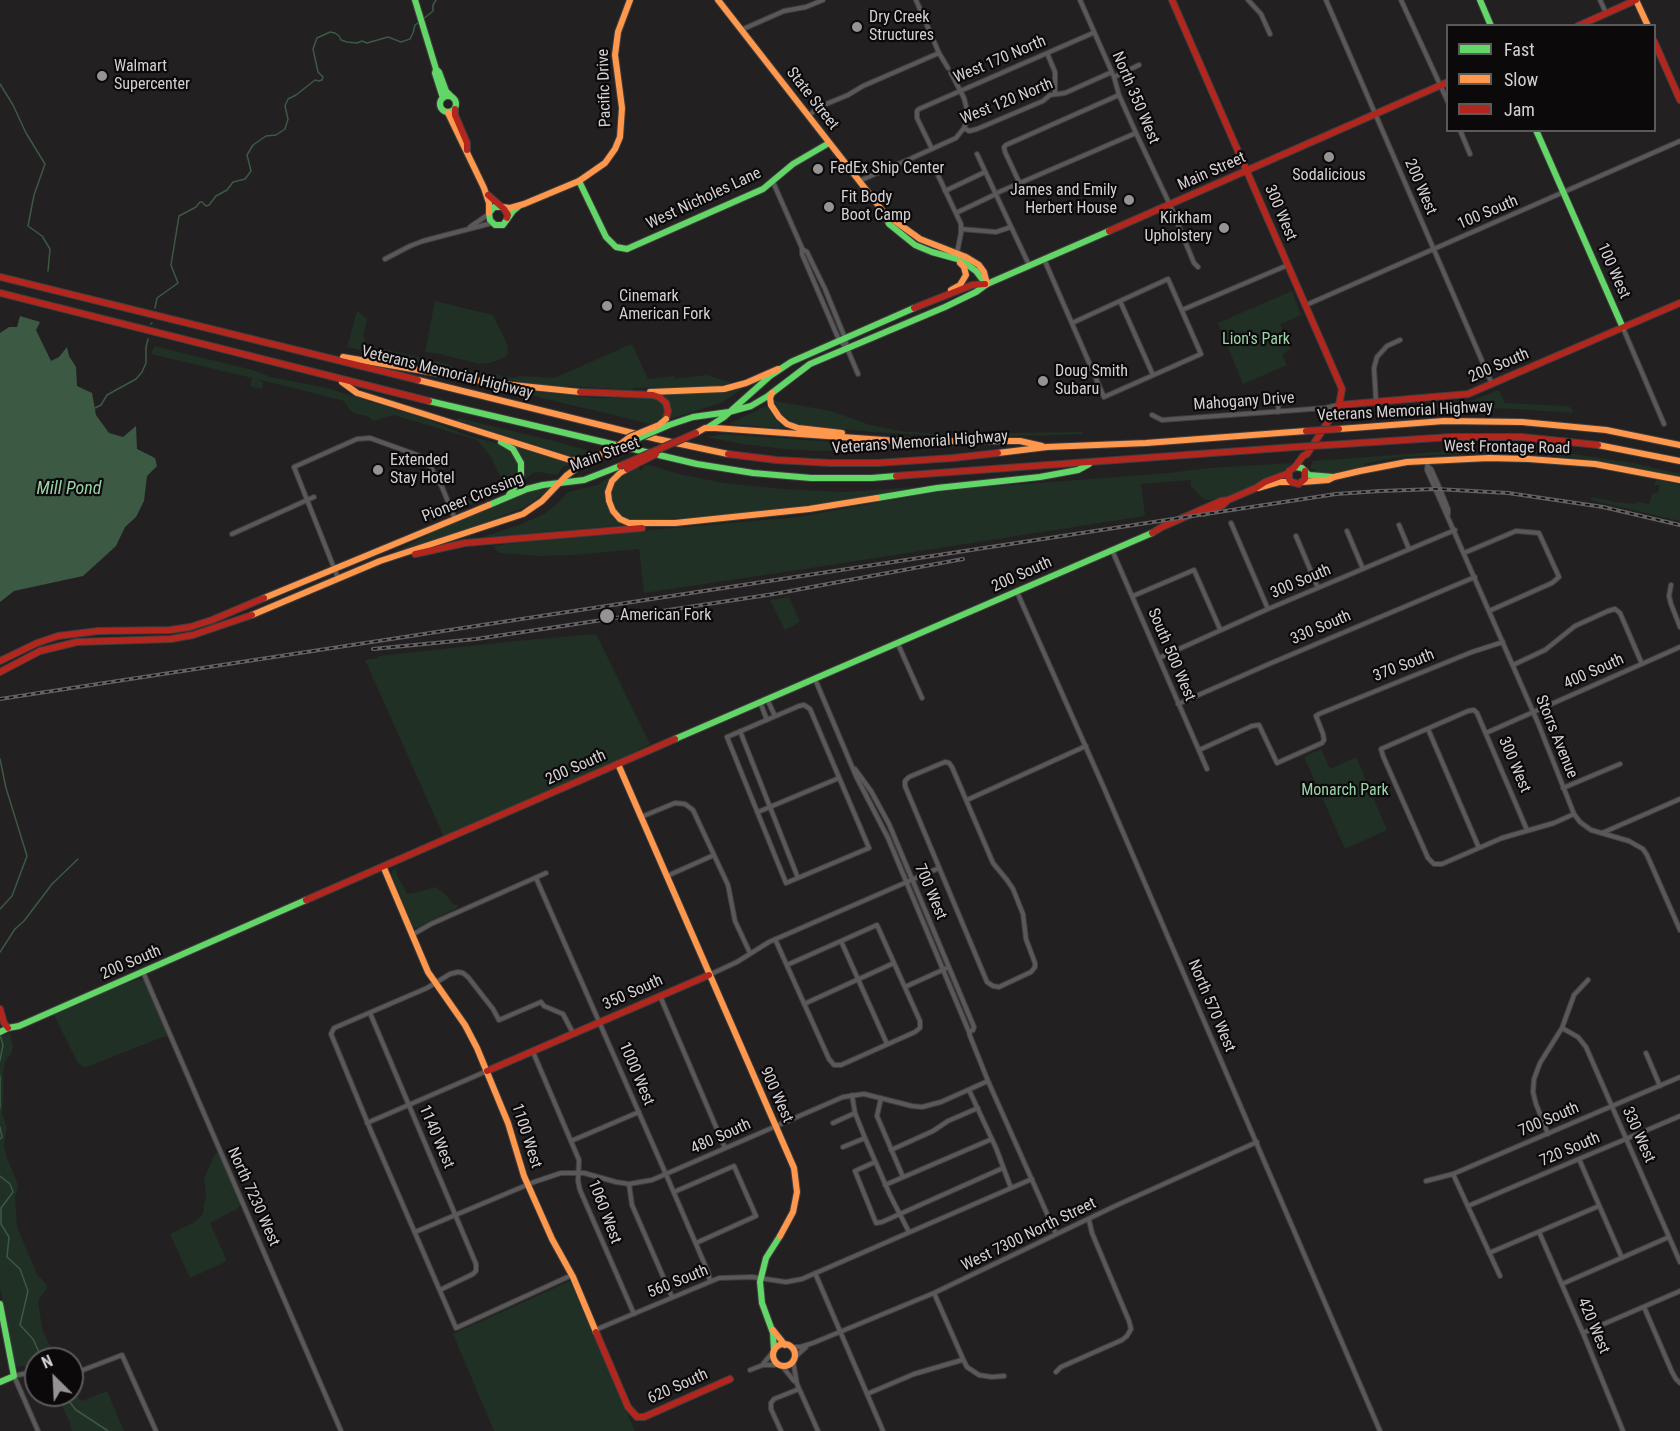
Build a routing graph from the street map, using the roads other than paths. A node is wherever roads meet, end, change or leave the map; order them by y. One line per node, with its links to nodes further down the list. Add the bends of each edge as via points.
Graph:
1 (630, 0): 53 (main road, Pacific Drive, via 618,32 615,55 622,108 620,137 605,163)
2 (718, 0): 18 (main road, State Street)
3 (823, 0): 18 (street, via 784,11)
4 (916, 0): 22 (street)
5 (1080, 0): 19 (street, North 350 West)
6 (1172, 0): 51 (main road, 300 West)
7 (1248, 0): 20 (street)
8 (1326, 0): 38 (street, 200 West)
9 (1401, 0): 28 (street)
10 (1480, 0): 15 (main road)
11 (1600, 0): 14 (street)
12 (1636, 0): 14 (main road); 17 (main road)
13 (416, 4): 25 (main road)
14 (1606, 13): 16 (main road)
15 (1490, 24)
16 (1582, 24)
17 (1647, 24)
18 (741, 30): 39 (main road, State Street)
19 (1093, 33): 23 (street, West 170 North); 26 (street, North 350 West)
20 (1270, 34)
21 (1656, 46): 35 (main road)
22 (939, 53): 29 (street); 39 (street, via 819,107)
23 (1047, 53): 29 (street, West 170 North); 30 (street, via 1054,69)
24 (1139, 65): 26 (street, West 120 North)
25 (436, 69): 32 (main road); 33 (main road)
26 (1113, 75): 30 (street, West 120 North); 31 (street, North 350 West)
27 (1446, 83): 28 (main road, Main Street)
28 (1439, 86): 34 (street); 38 (main road, Main Street)
29 (960, 90): 40 (street, via 968,110); 46 (street, West 170 North, via 917,111)
30 (1054, 94): 40 (street, West 120 North, via 977,129)
31 (1119, 95): 43 (street, North 350 West); 56 (street, via 1004,147)
32 (451, 96): 33 (main road); 36 (main road, via 456,100)
33 (443, 98): 37 (main road, via 441,107)
34 (1446, 98)
35 (1680, 100)
36 (455, 109): 37 (main road); 47 (main road)
37 (448, 112): 47 (main road)
38 (1375, 114): 51 (main road, Main Street); 72 (street, 200 West)
39 (808, 116): 45 (main road, State Street)
40 (964, 129): 46 (street, West 120 North, via 956,138)
41 (1461, 132): 49 (street)
42 (1537, 132): 60 (main road, 100 West)
43 (1136, 133): 56 (street); 62 (street, North 350 West)
44 (1680, 141): 60 (street, 100 South)
45 (829, 143): 54 (main road, State Street); 55 (main road, West Nicholes Lane, via 793,164)
46 (932, 149): 54 (street, West 120 North)
47 (466, 150): 57 (main road)
48 (976, 154): 52 (street)
49 (1470, 154)
50 (936, 171): 58 (street)
51 (1247, 171): 62 (main road, Main Street); 77 (main road, 300 West)
52 (985, 172): 58 (street); 59 (street)
53 (579, 181): 55 (main road, West Nicholes Lane, via 606,237 616,247 627,249); 61 (main road, Pacific Drive)
54 (858, 181): 66 (main road, State Street)
55 (773, 182): 89 (street)
56 (1020, 184): 59 (street)
57 (484, 188): 63 (main road); 64 (main road)
58 (945, 191): 65 (street)
59 (997, 193): 65 (street); 69 (street)
60 (1564, 193): 72 (street, 100 South); 88 (main road, 100 West)
61 (524, 204): 63 (main road); 67 (main road)
62 (1170, 205): 75 (main road, Main Street); 78 (street, North 350 West)
63 (502, 207): 64 (main road, via 494,207); 67 (main road)
64 (489, 213): 68 (main road); 71 (street)
65 (956, 213): 70 (street)
66 (885, 214): 73 (main road, State Street, via 920,239); 73 (main road, State Street, via 894,229 921,248)
67 (507, 218): 68 (main road, via 502,225)
68 (492, 223): 71 (street)
69 (1011, 226): 70 (street, via 996,232); 76 (street)
70 (962, 229): 73 (street)
71 (465, 230): 74 (street, via 410,246)
72 (1434, 249): 85 (street, 100 South); 97 (street, 200 West)
73 (955, 256): 80 (main road, State Street, via 966,256 979,265); 82 (main road, via 964,267 965,279)
74 (385, 259)
75 (1044, 259): 76 (main road, Main Street); 87 (street)
76 (1029, 265): 80 (main road, Main Street)
77 (1288, 265): 85 (main road, 300 West); 86 (street)
78 (1198, 267)
79 (0, 277): 91 (main road, Veterans Memorial Highway)
80 (987, 284): 82 (main road, Main Street, via 972,285); 92 (main road, Main Street, via 945,307)
81 (0, 293): 96 (main road, Veterans Memorial Highway)
82 (934, 299): 89 (main road, Main Street)
83 (1120, 301): 86 (street, via 1168,279); 87 (street); 95 (street)
84 (1680, 303): 88 (main road, 200 South)
85 (1306, 305): 102 (main road, 300 West, via 1342,389)
86 (1182, 310): 95 (street, via 1201,354)
87 (1072, 322): 95 (street, via 1104,397)
88 (1623, 328): 97 (main road, 200 South); 108 (street, 100 West)
89 (842, 339): 92 (street); 93 (main road, Main Street)
90 (1400, 340): 101 (street, via 1377,357)
91 (276, 345): 99 (main road, via 493,384); 112 (main road, Veterans Memorial Highway, via 657,439 747,457 861,464)
92 (847, 348): 94 (street); 98 (main road, Main Street, via 802,369)
93 (778, 369): 99 (main road, via 724,389); 103 (main road, Main Street)
94 (858, 374)
95 (1153, 375)
96 (339, 380): 106 (main road, via 357,393); 116 (main road, Veterans Memorial Highway, via 586,439 767,475 872,478)
97 (1492, 384): 101 (main road, 200 South, via 1463,395)
98 (772, 393): 103 (main road, Main Street); 110 (main road, via 771,405 790,426)
99 (627, 394): 107 (main road, via 662,398 668,408)
100 (1279, 396): 104 (street)
101 (1376, 401): 102 (main road, 200 South)
102 (1339, 405): 104 (street, Mahogany Drive); 113 (main road)
103 (729, 412): 107 (main road, Main Street); 109 (main road, Main Street)
104 (1278, 412): 105 (street, Mahogany Drive, via 1162,420)
105 (1152, 415)
106 (448, 422): 114 (main road, via 573,461); 130 (main road, via 507,444 518,456 522,471 519,481)
107 (668, 422): 114 (main road, Main Street, bridge)
108 (1664, 424)
109 (705, 428): 110 (main road); 118 (main road, Main Street, bridge, via 650,458)
110 (874, 439): 112 (main road, via 1020,441)
111 (1680, 445): 112 (main road, Veterans Memorial Highway, bridge, via 1590,428 1444,421)
112 (1047, 447)
113 (1306, 454): 119 (main road); 120 (main road)
114 (586, 461): 126 (main road, Main Street)
115 (1680, 461): 116 (main road, Veterans Memorial Highway, bridge, via 1590,444 1514,437 1436,437)
116 (1091, 462): 132 (main road, via 1078,470 1040,477)
117 (1427, 463): 122 (main road, West Frontage Road, via 1387,465); 123 (main road, West Frontage Road, via 1489,458 1557,460); 135 (street, Storrs Avenue)
118 (623, 467): 126 (main road, Main Street, via 588,479); 132 (main road, via 609,488 609,501 617,516 633,524)
119 (1295, 467): 120 (main road); 121 (main road)
120 (1304, 471): 122 (main road, West Frontage Road, via 1309,476); 125 (main road)
121 (1289, 473): 124 (main road); 127 (main road, 200 South)
122 (1334, 477): 125 (main road, West Frontage Road)
123 (1680, 480)
124 (1291, 482): 125 (main road); 127 (main road, 200 South)
125 (1302, 482)
126 (560, 483): 130 (main road, Pioneer Crossing, via 533,487); 145 (main road, Pioneer Crossing, via 542,501 516,517)
127 (1256, 488): 140 (main road, 200 South)
128 (314, 497): 129 (street)
129 (307, 500): 131 (street, via 294,467 367,437 427,461); 137 (street); 142 (street)
130 (500, 502): 131 (main road, Pioneer Crossing)
131 (456, 520): 142 (main road, Pioneer Crossing)
132 (675, 523): 145 (main road, via 455,544)
133 (1231, 523): 150 (street)
134 (1399, 525): 139 (street)
135 (1455, 530): 139 (street, 300 South); 141 (street, Storrs Avenue)
136 (1347, 531): 143 (street)
137 (232, 534)
138 (1296, 537): 147 (street)
139 (1409, 549): 143 (street, 300 South)
140 (1112, 550): 148 (main road, 200 South); 149 (street, South 500 West)
141 (1464, 553): 144 (street, Storrs Avenue); 151 (street, via 1516,531 1539,533 1559,578)
142 (335, 569): 145 (street); 158 (main road, Pioneer Crossing, via 190,627 58,636)
143 (1363, 569): 147 (street, 300 South)
144 (1474, 576): 151 (street, Storrs Avenue); 166 (street, 330 South)
145 (339, 578): 161 (main road, Pioneer Crossing, via 244,619 193,635 77,642 40,651)
146 (1671, 585): 152 (street, via 1669,596)
147 (1318, 588): 150 (street, 300 South)
148 (1017, 592): 155 (main road, 200 South); 173 (street, North 570 West)
149 (1132, 596): 153 (street, via 1194,570); 157 (street, South 500 West)
150 (1268, 609): 153 (street, 300 South)
151 (1489, 610): 154 (street, Storrs Avenue)
152 (1680, 627)
153 (1220, 629): 157 (street, 300 South)
154 (1503, 642): 160 (street, Storrs Avenue); 174 (street, 370 South, via 1319,714 1316,716 1322,743 1277,763 1259,725)
155 (898, 644): 162 (main road, 200 South); 163 (street)
156 (1680, 647): 159 (street, 400 South)
157 (1158, 658): 166 (street, South 500 West)
158 (0, 661)
159 (1642, 664): 160 (street, via 1616,609 1575,626 1545,650); 167 (street, 400 South)
160 (1513, 665): 167 (street, Storrs Avenue)
161 (0, 672)
162 (815, 679): 164 (main road, 200 South); 177 (street, 700 West)
163 (922, 698)
164 (767, 699): 165 (main road, 200 South); 168 (street)
165 (760, 702): 169 (street); 175 (main road, 200 South)
166 (1178, 704): 174 (street, South 500 West)
167 (1533, 712): 172 (street, 400 South); 180 (street, Storrs Avenue)
168 (775, 716): 169 (street); 179 (street, via 807,706)
169 (767, 720): 171 (street)
170 (1428, 729): 172 (street, 300 West, via 1474,710); 189 (street); 189 (street, via 1382,749 1383,756 1434,864)
171 (740, 731): 183 (street); 184 (street, via 728,737)
172 (1485, 733): 187 (street, 300 West)
173 (1086, 746): 182 (street); 248 (street, North 570 West)
174 (1199, 750): 178 (street, South 500 West)
175 (618, 764): 186 (main road, 900 West); 191 (main road, 200 South)
176 (1620, 764): 180 (street)
177 (852, 765): 197 (street, 700 West, via 884,813); 198 (street, 700 West)
178 (1207, 769)
179 (839, 778): 183 (street); 196 (street, via 869,848)
180 (1563, 788): 185 (street, Storrs Avenue)
181 (1680, 799): 188 (street)
182 (967, 801): 192 (street, via 947,762 905,781); 192 (street, via 993,863 1010,884 1023,914 1026,939 1035,963 1031,972 999,987 989,984)
183 (770, 807): 184 (street); 196 (street)
184 (758, 812): 196 (street, via 786,883)
185 (1574, 814): 187 (street, via 1554,824); 188 (street, via 1585,826)
186 (641, 817): 190 (street, via 672,804 685,804 695,813); 194 (main road, 900 West)
187 (1527, 830): 189 (street)
188 (1602, 833): 199 (street, via 1643,849)
189 (1479, 848)
190 (714, 855): 194 (street); 203 (street, via 730,890 735,921)
191 (384, 867): 200 (main road, 1100 West); 208 (main road, 200 South)
192 (939, 868): 197 (street, 350 South)
193 (546, 873): 195 (street)
194 (666, 877): 209 (main road, 900 West)
195 (536, 878): 200 (street); 218 (street, 1000 West)
196 (798, 878)
197 (912, 880): 198 (street, 350 South); 206 (street, 700 West)
198 (905, 882): 201 (street, 350 South); 207 (street, 700 West)
199 (1680, 930)
200 (412, 935): 212 (main road, 1100 West)
201 (775, 939): 203 (street, 350 South); 205 (street)
202 (841, 941): 204 (street, via 877,925); 205 (street); 210 (street)
203 (750, 953): 209 (street, 350 South)
204 (894, 963): 210 (street); 213 (street)
205 (787, 965): 215 (street)
206 (949, 967): 207 (street); 222 (street, 700 West, via 974,1027)
207 (943, 970): 213 (street); 222 (street, 700 West)
208 (143, 972): 219 (main road, 200 South); 318 (street, North 7230 West)
209 (709, 975): 214 (main road, 350 South); 242 (main road, 900 West)
210 (858, 979): 215 (street); 224 (street)
211 (1588, 980): 220 (street, via 1574,995)
212 (435, 984): 217 (street); 223 (street, via 454,973 463,973 499,1020 541,1002 563,1014); 227 (main road, 1100 West, via 465,1025)
213 (905, 987): 224 (street, via 921,1026)
214 (660, 996): 218 (main road, 350 South); 249 (street)
215 (804, 1004): 224 (street, via 834,1065)
216 (0, 1009): 219 (main road)
217 (370, 1013): 234 (street, 1140 West); 240 (street, via 334,1028 331,1034)
218 (600, 1022): 223 (main road, 350 South); 237 (street, 1000 West)
219 (8, 1028): 221 (main road, 200 South)
220 (1562, 1028): 235 (street, 330 West, via 1584,1043); 243 (street, via 1534,1079 1536,1104)
221 (0, 1032)
222 (969, 1032): 229 (street, 700 West)
223 (573, 1034): 225 (main road, 350 South)
224 (887, 1044)
225 (533, 1052): 227 (main road, 350 South); 247 (street, 1060 West)
226 (1646, 1053): 230 (street)
227 (487, 1071): 234 (street, 350 South); 262 (main road, 1100 West)
228 (1680, 1077): 230 (street, 700 South)
229 (988, 1081): 231 (street, 480 South); 259 (street, 700 West)
230 (1660, 1086): 235 (street, 700 South)
231 (969, 1090): 233 (street, 480 South, via 922,1107); 236 (street)
232 (852, 1095): 233 (street, 480 South); 238 (street); 242 (street, 480 South)
233 (881, 1098): 251 (street, via 878,1116)
234 (409, 1105): 240 (street, 350 South); 269 (street, 1140 West)
235 (1612, 1107): 243 (street, 700 South); 246 (street, 330 West)
236 (978, 1108): 245 (street); 251 (street)
237 (639, 1112): 247 (street); 256 (street, 1000 West)
238 (855, 1113): 241 (street); 244 (street)
239 (1680, 1116): 246 (street, 720 South)
240 (367, 1123): 271 (street)
241 (832, 1123)
242 (775, 1126): 249 (street, 480 South); 283 (main road, 900 West, via 794,1168 796,1197 791,1218 766,1258)
243 (1548, 1134): 257 (street, 700 South)
244 (865, 1138): 250 (street); 253 (street)
245 (992, 1138): 254 (street); 258 (street)
246 (1626, 1139): 252 (street, 720 South); 275 (street, 330 West)
247 (571, 1141): 255 (street, 1060 West)
248 (1257, 1142): 270 (street, West 7300 North Street); 322 (street, North 570 West)
249 (725, 1148): 256 (street, 480 South)
250 (843, 1148)
251 (891, 1150): 258 (street)
252 (1579, 1160): 266 (street, 720 South); 267 (street)
253 (875, 1162): 263 (street); 268 (street, via 855,1171 876,1223)
254 (1003, 1168): 264 (street); 268 (street)
255 (579, 1172): 261 (street, 480 South); 262 (street, 480 South, via 555,1174); 292 (street, 1060 West, via 581,1194)
256 (666, 1174): 261 (street, 480 South); 265 (street, 1000 West)
257 (1453, 1174): 260 (street, 700 South); 266 (street)
258 (903, 1177): 263 (street)
259 (1032, 1179): 264 (street, 560 South); 274 (street, 700 West)
260 (1426, 1181)
261 (629, 1184): 289 (street, via 632,1205)
262 (528, 1185): 269 (street, 480 South); 281 (main road, 1100 West)
263 (885, 1185): 268 (street)
264 (1011, 1188): 273 (street, 560 South)
265 (674, 1192): 276 (street, 1000 West); 276 (street, via 734,1166 756,1216)
266 (1468, 1206): 277 (street)
267 (1599, 1206): 272 (street); 278 (street)
268 (900, 1213): 273 (street)
269 (456, 1215): 271 (street, 480 South); 286 (street, 1140 West, via 476,1272)
270 (1089, 1220): 274 (street, West 7300 North Street); 306 (street, via 1130,1331 1122,1340)
271 (415, 1232): 286 (street)
272 (1539, 1232): 277 (street); 285 (street, 420 West)
273 (909, 1233): 280 (street, 560 South)
274 (1056, 1234): 288 (street, West 7300 North Street)
275 (1669, 1237): 278 (street); 279 (street, 330 West)
276 (696, 1243): 284 (street, 1000 West)
277 (1490, 1253): 282 (street)
278 (1622, 1258): 285 (street)
279 (1680, 1260)
280 (815, 1273): 283 (street, 560 South, via 790,1282); 295 (street)
281 (572, 1275): 286 (street, via 456,1328); 294 (main road, 1100 West)
282 (1500, 1276)
283 (760, 1278): 284 (street, 560 South, via 724,1277); 293 (main road, 900 West, via 762,1303)
284 (710, 1281): 289 (street, 560 South)
285 (1562, 1284): 296 (street, 420 West)
286 (440, 1290)
287 (1680, 1291): 291 (street)
288 (934, 1293): 295 (street, West 7300 North Street); 300 (street)
289 (672, 1297): 292 (street, 560 South)
290 (0, 1304): 308 (main road)
291 (1644, 1306): 296 (street); 312 (street)
292 (634, 1314): 294 (street, 560 South)
293 (771, 1327): 298 (main road, 900 West); 299 (main road, 900 West)
294 (595, 1330): 315 (main road, 1100 West, via 628,1407)
295 (840, 1332): 297 (street, West 7300 North Street); 314 (street)
296 (1583, 1333): 323 (street, 420 West)
297 (809, 1345): 298 (street, West 7300 North Street); 301 (street, West 7300 North Street)
298 (788, 1346): 299 (main road, via 780,1345); 301 (main road, via 793,1351)
299 (774, 1351): 302 (main road, via 774,1360); 303 (street)
300 (963, 1359): 309 (street, via 979,1375); 314 (street)
301 (793, 1360): 302 (main road); 313 (street)
302 (780, 1365): 303 (street); 313 (street)
303 (760, 1366): 305 (street)
304 (84, 1370): 317 (street, via 122,1355)
305 (750, 1370)
306 (1056, 1372)
307 (24, 1374): 308 (street)
308 (14, 1376): 311 (main road); 316 (street)
309 (1004, 1376)
310 (730, 1379): 315 (main road, 620 South)
311 (0, 1382)
312 (1680, 1383)
313 (798, 1386): 319 (street, via 771,1403); 320 (street)
314 (867, 1394): 321 (street)
315 (637, 1417)
316 (38, 1431)
317 (156, 1431)
318 (341, 1431)
319 (781, 1431)
320 (818, 1431)
321 (883, 1431)
322 (1380, 1431)
323 (1623, 1431)

